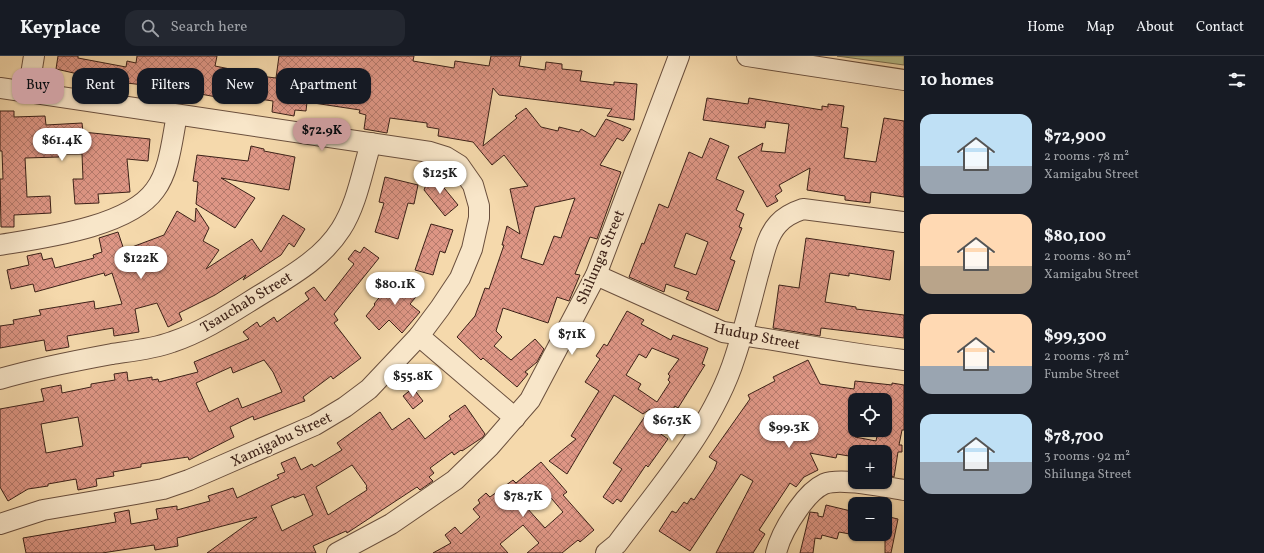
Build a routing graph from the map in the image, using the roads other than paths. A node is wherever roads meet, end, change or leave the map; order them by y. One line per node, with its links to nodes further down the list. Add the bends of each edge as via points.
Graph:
1 (34, 56): 4 (street)
2 (679, 56): 13 (street, Shilunga Street)
3 (747, 56): 5 (street)
4 (32, 68)
5 (904, 80)
6 (0, 88): 7 (street, Xamigabu Street)
7 (12, 90)
8 (64, 98): 9 (street, Xamigabu Street)
9 (177, 115): 10 (street, Xamigabu Street); 12 (street, via 163,176 155,191 140,204 83,230)
10 (371, 143): 15 (street, Xamigabu Street, via 446,157 459,165 468,175 477,195 479,218 472,249 460,278); 17 (street, Tsauchab Street, via 351,209 328,246 292,275 239,309 210,326 170,343 52,365)
11 (904, 222): 14 (street, via 803,209 787,216 778,224 769,241)
12 (0, 245)
13 (596, 275): 14 (street, Hudup Street, via 714,330); 18 (street, Shilunga Street, via 530,400)
14 (742, 334): 16 (street, Hudup Street); 21 (street, via 724,385 708,416)
15 (419, 336): 18 (street); 20 (street, Xamigabu Street, via 382,376 345,407 315,425 262,449 163,489 52,509)
16 (904, 360)
17 (0, 379)
18 (515, 418): 22 (street, Shilunga Street, via 490,446 434,496 391,524)
19 (904, 490): 23 (street, via 840,481 825,484 806,498 793,516)
20 (0, 524)
21 (617, 550)
22 (338, 553)
23 (776, 553)

